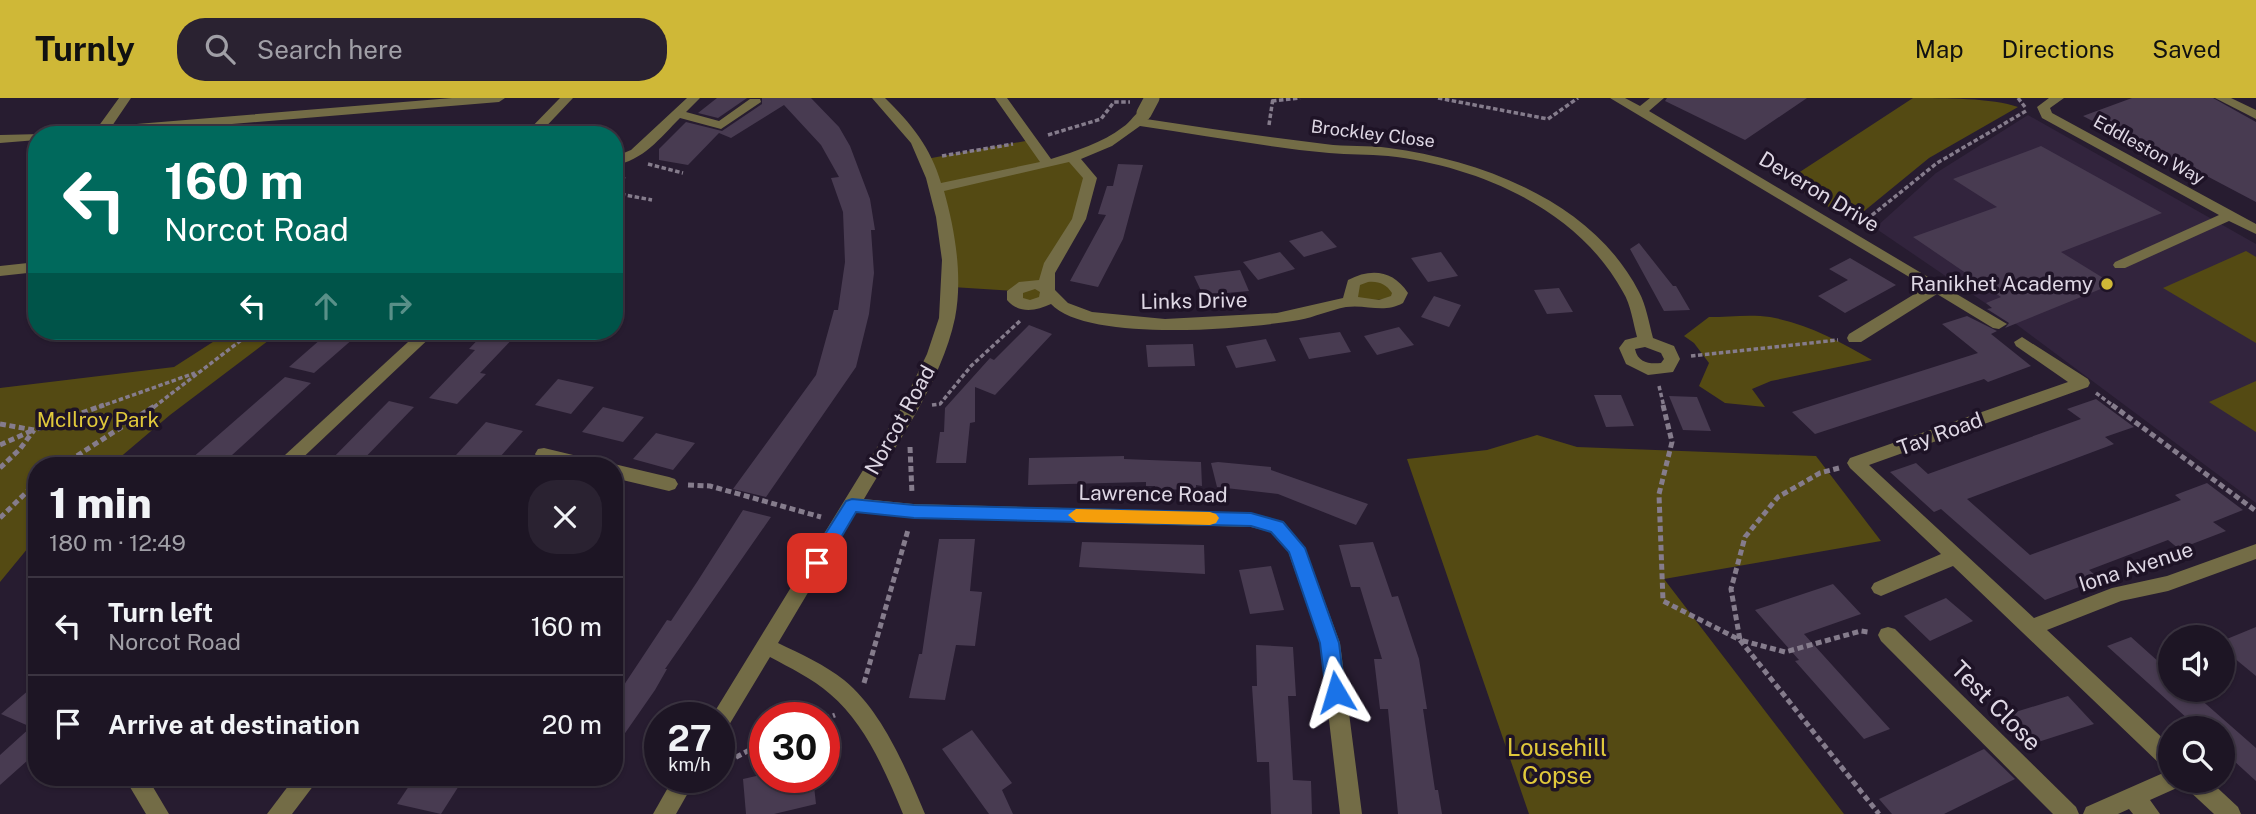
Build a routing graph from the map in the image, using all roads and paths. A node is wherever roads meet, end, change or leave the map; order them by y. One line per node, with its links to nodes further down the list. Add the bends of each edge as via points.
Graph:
1 (125, 98): 24 (street)
2 (313, 98): 19 (street)
3 (499, 98): 19 (street)
4 (567, 98): 26 (street)
5 (694, 98): 20 (street)
6 (878, 98): 35 (street, Norcot Road, via 907,128 926,159)
7 (1001, 98): 33 (street)
8 (1152, 98): 23 (street, bridge)
9 (1300, 98): 16 (path)
10 (1438, 98): 11 (path, via 1548,119)
11 (1578, 98)
12 (1616, 98): 18 (street, Deveron Drive)
13 (1658, 98): 18 (street)
14 (2058, 98): 38 (street, Eddleston Way, via 2043,107 2047,115)
15 (2221, 98): 22 (street)
16 (1272, 100): 29 (path)
17 (755, 102): 20 (street, via 721,125)
18 (1641, 111): 40 (street, Deveron Drive)
19 (304, 113): 25 (street)
20 (678, 114): 31 (street)
21 (2035, 116): 40 (path, via 2027,111 1937,163)
22 (2256, 116)
23 (1141, 117): 29 (street, Brockley Close); 30 (street, via 1112,141)
24 (105, 126)
25 (150, 126)
26 (539, 126)
27 (28, 137): 28 (street)
28 (0, 139)
29 (1267, 139): 52 (street, Brockley Close, via 1426,159 1467,168 1508,185 1553,209 1599,246 1632,293)
30 (1072, 157): 33 (street); 45 (street, via 1090,178 1078,221 1048,272)
31 (623, 158)
32 (623, 160): 34 (path)
33 (1048, 164): 35 (street)
34 (683, 173)
35 (935, 188): 58 (street, Norcot Road, via 952,287 947,319 929,371)
36 (623, 195): 37 (path)
37 (652, 200)
38 (2229, 216): 39 (street, Eddleston Way); 41 (street)
39 (2256, 230)
40 (1847, 233): 44 (street, Deveron Drive)
41 (2120, 265)
42 (28, 268): 43 (street)
43 (0, 271)
44 (1937, 287): 48 (street, Deveron Drive); 49 (street)
45 (1048, 290): 46 (street, Links Drive, via 1058,306 1138,324 1256,321 1302,315); 47 (street, via 1046,300); 47 (street, via 1037,284 1015,291 1015,300)
46 (1350, 301)
47 (1037, 306): 58 (path, via 971,366 940,404)
48 (1998, 324)
49 (1855, 338): 54 (path)
50 (241, 340): 55 (path)
51 (419, 340): 64 (street)
52 (1646, 341): 54 (street, via 1668,350); 56 (street, via 1631,344 1627,355 1633,363)
53 (2022, 342): 57 (street)
54 (1672, 359): 56 (street, via 1667,368)
55 (200, 371): 60 (path); 63 (path, via 138,419)
56 (1656, 371): 81 (path, via 1672,442 1659,494 1663,601)
57 (2082, 383): 66 (street, Tay Road); 73 (path)
58 (908, 411): 71 (street, Norcot Road); 72 (path)
59 (0, 424): 60 (path)
60 (34, 430): 61 (path); 67 (path)
61 (0, 445)
62 (544, 453): 65 (street)
63 (76, 457)
64 (292, 457)
65 (555, 457)
66 (1856, 463): 77 (street); 81 (path, via 1820,473 1778,497 1745,537 1731,589)
67 (0, 468)
68 (623, 473): 69 (street)
69 (669, 484): 75 (path, via 710,486)
70 (28, 491): 74 (path)
71 (852, 505): 72 (street, Lawrence Road); 75 (street, Norcot Road)
72 (914, 511): 84 (path); 97 (street, Lawrence Road, via 1251,520 1277,527 1296,548 1329,643)
73 (2256, 511)
74 (0, 518)
75 (841, 523): 82 (street, Norcot Road)
76 (2256, 551): 79 (street, Iona Avenue, via 2168,583 2119,594)
77 (1954, 557): 78 (street); 79 (street)
78 (1881, 588)
79 (2031, 628): 86 (street)
80 (1888, 635): 81 (path, via 1861,631 1785,652); 99 (street, Test Close)
81 (1740, 640): 98 (path)
82 (766, 646): 83 (street, Norcot Road); 84 (street, via 838,687)
83 (732, 702)
84 (857, 706): 85 (path); 96 (street)
85 (840, 713)
86 (2158, 749)
87 (141, 786): 93 (street)
88 (301, 786): 94 (street)
89 (2158, 786): 92 (street)
90 (676, 793): 95 (street)
91 (2207, 793): 102 (street)
92 (2132, 798): 100 (street); 101 (street)
93 (158, 814)
94 (278, 814)
95 (664, 814)
96 (914, 814)
97 (1351, 814)
98 (1879, 814)
99 (2068, 814)
100 (2094, 814)
101 (2149, 814)
102 (2230, 814)

